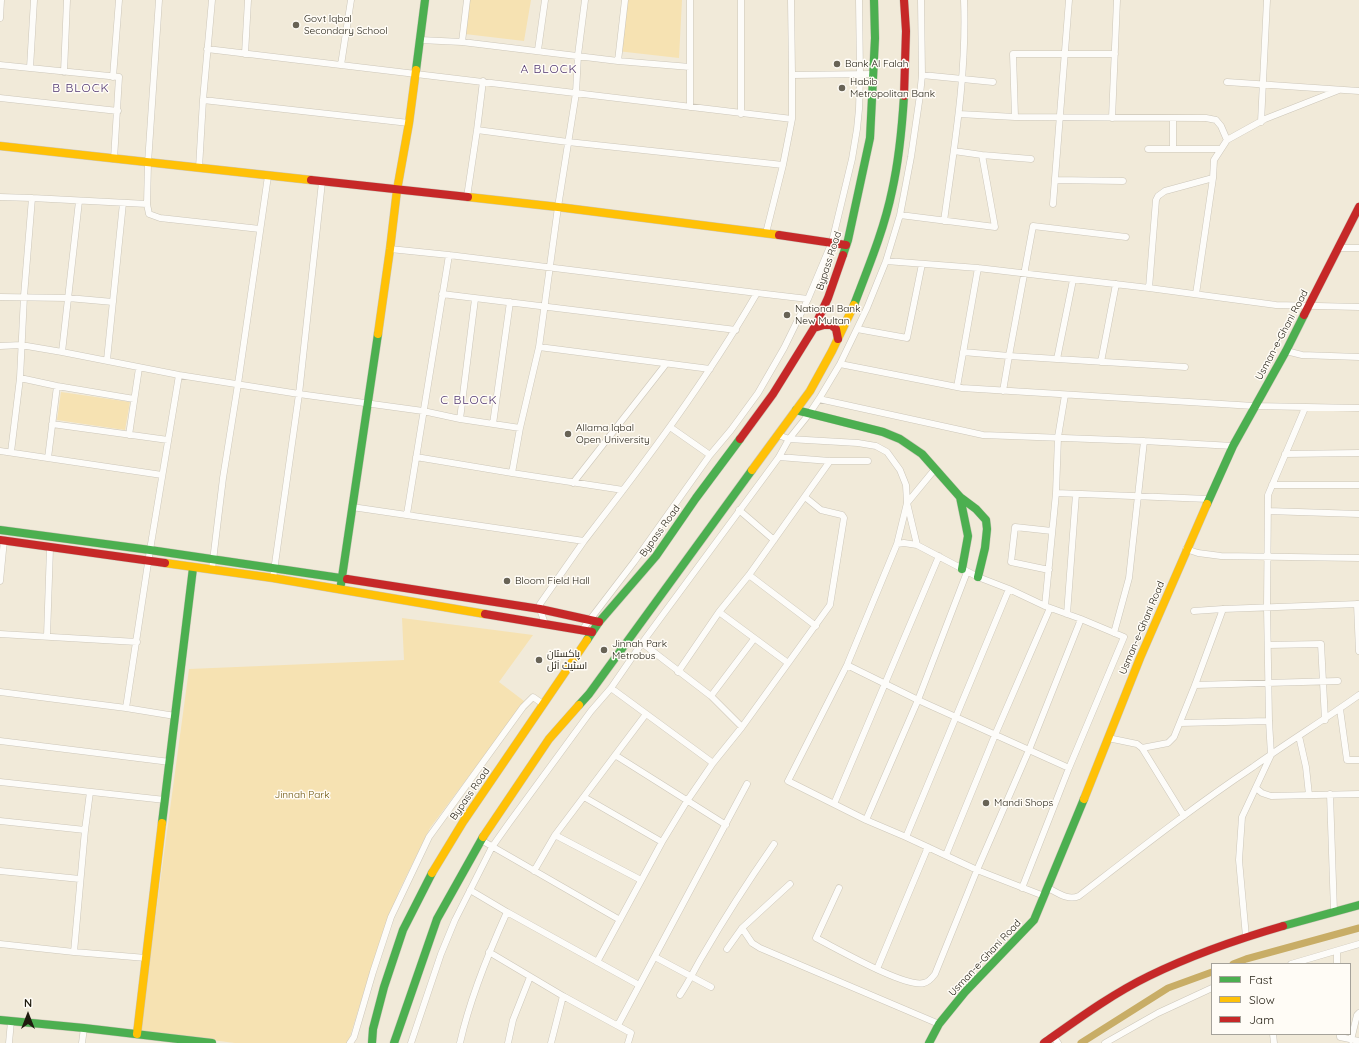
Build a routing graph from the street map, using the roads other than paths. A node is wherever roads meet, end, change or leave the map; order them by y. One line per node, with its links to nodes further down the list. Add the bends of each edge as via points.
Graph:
1 (1, 0): 25 (street)
2 (34, 0): 38 (street)
3 (67, 0): 39 (street)
4 (119, 0): 45 (street)
5 (159, 0): 78 (street)
6 (212, 0): 28 (street)
7 (248, 0): 30 (street)
8 (351, 0): 36 (street)
9 (425, 0): 26 (main road)
10 (467, 0): 27 (street)
11 (546, 0): 29 (street)
12 (585, 0): 33 (street)
13 (625, 0): 34 (street)
14 (690, 0): 37 (street)
15 (741, 0): 58 (street)
16 (791, 0): 43 (street)
17 (859, 0): 41 (street)
18 (874, 0): 42 (main road, Bypass Road)
19 (904, 0): 130 (main road, via 905,84 901,138 892,192 877,245)
20 (921, 0): 44 (street)
21 (964, 0): 46 (street)
22 (1069, 0): 31 (street)
23 (1117, 0): 32 (street)
24 (1267, 0): 50 (street)
25 (0, 18)
26 (420, 40): 27 (street); 40 (main road)
27 (462, 42): 29 (street)
28 (207, 49): 30 (street); 55 (street)
29 (538, 50): 33 (street)
30 (245, 54): 36 (street)
31 (1065, 54): 32 (street); 60 (street, via 1012,54); 61 (street)
32 (1115, 54): 62 (street)
33 (578, 56): 34 (street); 53 (street)
34 (618, 61): 37 (street)
35 (0, 65): 38 (street)
36 (341, 65): 40 (street)
37 (690, 67): 56 (street)
38 (30, 68): 39 (street)
39 (64, 72): 45 (street)
40 (416, 73): 47 (street); 66 (main road)
41 (860, 74): 42 (street); 43 (street); 102 (street, via 857,129)
42 (873, 74): 103 (main road, Bypass Road, via 870,138)
43 (792, 75): 64 (street)
44 (922, 75): 46 (street); 96 (street)
45 (113, 77): 57 (street, via 119,77)
46 (963, 78): 48 (street); 59 (street)
47 (482, 81): 53 (street); 67 (street)
48 (993, 82)
49 (1227, 82): 50 (street)
50 (1263, 84): 51 (street); 65 (street)
51 (1339, 90): 52 (street); 65 (street)
52 (1359, 91)
53 (576, 93): 56 (street); 69 (street)
54 (0, 98): 57 (street)
55 (203, 100): 66 (street); 80 (street)
56 (690, 107): 58 (street)
57 (118, 111): 76 (street)
58 (741, 114): 64 (street)
59 (959, 114): 60 (street); 74 (street)
60 (1015, 117): 61 (street)
61 (1060, 117): 62 (street); 83 (street)
62 (1112, 118): 63 (street)
63 (1173, 118): 68 (street, via 1216,120); 72 (street)
64 (792, 119): 79 (street)
65 (1261, 122): 68 (street)
66 (410, 123): 86 (main road)
67 (477, 130): 69 (street); 88 (street)
68 (1227, 140): 73 (street)
69 (568, 142): 79 (street); 94 (street)
70 (0, 146): 76 (main road)
71 (1148, 149): 72 (street)
72 (1173, 149): 73 (street)
73 (1220, 149): 82 (street, via 1214,160)
74 (954, 151): 75 (street); 98 (street)
75 (982, 155): 77 (street); 98 (street, via 995,227)
76 (114, 159): 78 (main road)
77 (1031, 159)
78 (148, 163): 80 (main road); 92 (street)
79 (784, 165): 100 (street)
80 (199, 168): 81 (main road)
81 (268, 176): 85 (main road); 99 (street)
82 (1213, 178): 115 (street, via 1165,191 1158,196); 118 (street)
83 (1055, 180): 84 (street); 93 (street)
84 (1123, 181)
85 (322, 182): 86 (main road); 157 (street)
86 (397, 190): 88 (main road); 106 (main road)
87 (0, 197): 89 (street)
88 (467, 197): 94 (main road)
89 (32, 198): 90 (street); 119 (street)
90 (79, 201): 91 (street); 121 (street)
91 (123, 203): 92 (street); 124 (street)
92 (147, 204): 99 (street, via 149,214 154,217)
93 (1053, 204)
94 (558, 207): 100 (main road); 110 (street)
95 (1359, 207): 97 (main road, Usman-e-Ghani Road)
96 (900, 215): 98 (street); 108 (street)
97 (1356, 220): 104 (main road, Usman-e-Ghani Road)
98 (944, 221)
99 (260, 229): 153 (street)
100 (766, 233): 102 (main road)
101 (1126, 237): 112 (street, via 1033,226)
102 (832, 242): 103 (main road); 123 (street)
103 (846, 245): 126 (main road, Bypass Road)
104 (1339, 248): 105 (street); 128 (main road, Usman-e-Ghani Road)
105 (1359, 248)
106 (390, 249): 107 (street); 161 (main road)
107 (449, 255): 110 (street); 117 (street)
108 (886, 261): 109 (street); 132 (street)
109 (922, 264): 111 (street); 132 (street, via 907,338)
110 (550, 268): 116 (street); 127 (street)
111 (978, 268): 112 (street); 140 (street)
112 (1024, 274): 113 (street); 141 (street)
113 (1073, 280): 114 (street); 143 (street)
114 (1116, 284): 115 (street); 145 (street)
115 (1149, 288): 118 (street)
116 (757, 293): 123 (street); 133 (street)
117 (442, 294): 122 (street); 166 (street)
118 (1196, 294): 128 (street, via 1276,306)
119 (24, 296): 120 (street); 121 (street); 135 (street)
120 (0, 297)
121 (68, 298): 124 (street); 139 (street)
122 (475, 299): 125 (street); 168 (street)
123 (808, 299): 184 (street, via 758,393)
124 (112, 302): 144 (street)
125 (510, 302): 127 (street); 170 (street)
126 (824, 305): 130 (main road, via 828,316 833,320 840,321); 131 (main road, Bypass Road)
127 (545, 306): 133 (street); 137 (street)
128 (1309, 307): 129 (street); 138 (main road, Usman-e-Ghani Road)
129 (1359, 307)
130 (848, 317): 134 (main road)
131 (814, 328): 134 (main road, via 832,325 836,329); 246 (main road, Bypass Road, via 773,394 656,556)
132 (857, 329): 147 (street)
133 (736, 330): 150 (street)
134 (838, 339): 165 (main road, via 810,391)
135 (21, 345): 136 (street); 139 (street); 152 (street)
136 (0, 346)
137 (539, 346): 146 (street); 172 (street)
138 (1286, 351): 142 (street, via 1302,355); 162 (main road, Usman-e-Ghani Road)
139 (62, 352): 144 (street)
140 (963, 352): 141 (street); 155 (street)
141 (1009, 356): 143 (street); 156 (street)
142 (1359, 357)
143 (1057, 359): 145 (street)
144 (107, 360): 149 (street)
145 (1101, 362): 148 (street)
146 (666, 364): 150 (street); 193 (street)
147 (840, 364): 155 (street); 160 (street)
148 (1185, 367)
149 (139, 368): 151 (street); 159 (street)
150 (710, 369): 171 (street)
151 (179, 375): 153 (street); 177 (street)
152 (20, 378): 154 (street); 181 (street)
153 (238, 384): 157 (street); 222 (street)
154 (57, 386): 159 (street); 169 (street)
155 (957, 387): 156 (street)
156 (1003, 391): 158 (street)
157 (299, 394): 161 (street); 225 (street)
158 (1065, 395): 162 (street); 175 (street)
159 (134, 399): 173 (street)
160 (819, 399): 167 (street); 175 (street, via 982,435)
161 (367, 404): 166 (street); 204 (main road)
162 (1254, 406): 163 (street); 179 (main road, Usman-e-Ghani Road)
163 (1305, 408): 164 (street); 183 (street)
164 (1359, 408)
165 (796, 410): 167 (main road); 174 (main road)
166 (423, 411): 168 (street); 185 (street)
167 (809, 414): 176 (street); 190 (main road, via 883,432 900,439 922,454)
168 (460, 419): 170 (street)
169 (52, 424): 173 (street); 187 (street)
170 (493, 424): 172 (street)
171 (670, 427): 184 (street); 196 (street)
172 (520, 428): 191 (street)
173 (128, 435): 177 (street)
174 (778, 436): 176 (street); 255 (main road)
175 (1058, 437): 178 (street); 197 (street)
176 (789, 439): 186 (street); 203 (street, via 876,446 887,452 900,470 906,485)
177 (168, 440): 192 (street)
178 (1144, 441): 179 (street); 199 (street)
179 (1233, 446): 202 (main road, Usman-e-Ghani Road)
180 (0, 451): 181 (street)
181 (11, 452): 187 (street)
182 (1359, 453): 183 (street)
183 (1285, 454): 194 (street)
184 (710, 455): 244 (street)
185 (416, 457): 191 (street); 207 (street)
186 (779, 457): 188 (street); 205 (street)
187 (48, 458): 192 (street)
188 (830, 461): 189 (street); 200 (street)
189 (868, 461)
190 (935, 469): 201 (main road); 203 (street)
191 (512, 473): 193 (street)
192 (162, 475): 218 (street)
193 (573, 483): 196 (street)
194 (1272, 485): 195 (street); 206 (street, via 1268,495)
195 (1359, 485)
196 (623, 490): 213 (street)
197 (1056, 493): 198 (street); 210 (street)
198 (1076, 494): 199 (street); 243 (street)
199 (1138, 496): 202 (street); 251 (street, via 1129,578)
200 (805, 497): 212 (street); 248 (street, via 821,510 842,515 844,518 830,605)
201 (960, 497): 228 (main road, via 968,536); 230 (main road, via 986,520 985,548)
202 (1209, 499): 217 (main road, Usman-e-Ghani Road)
203 (907, 503): 214 (street); 215 (street)
204 (352, 506): 207 (street); 232 (main road)
205 (739, 510): 212 (street); 258 (street)
206 (1268, 511): 208 (street); 220 (street)
207 (407, 514): 213 (street)
208 (1359, 514)
209 (0, 530): 218 (main road)
210 (1052, 531): 227 (street); 227 (street, via 1015,527 1011,562)
211 (2, 540): 216 (main road); 233 (street)
212 (774, 540): 229 (street)
213 (584, 541): 239 (street, via 540,604)
214 (897, 544): 215 (street); 261 (street)
215 (917, 545): 219 (street)
216 (50, 548): 223 (main road); 253 (street)
217 (1186, 549): 220 (street, via 1221,556); 285 (main road, Usman-e-Ghani Road)
218 (150, 550): 222 (main road); 223 (street)
219 (939, 556): 228 (street); 265 (street)
220 (1267, 557): 221 (street); 238 (street)
221 (1359, 558)
222 (213, 560): 225 (main road); 226 (street)
223 (148, 561): 224 (main road); 256 (street)
224 (193, 568): 226 (main road); 277 (main road)
225 (274, 568): 231 (street); 232 (main road)
226 (212, 569): 231 (main road)
227 (1048, 570): 237 (street)
228 (964, 571): 230 (street); 272 (street)
229 (749, 576): 242 (street); 248 (street)
230 (978, 577): 235 (street)
231 (273, 578): 234 (main road)
232 (341, 579): 234 (main road); 239 (main road)
233 (0, 581)
234 (340, 589): 247 (main road)
235 (1009, 589): 237 (street); 278 (street)
236 (1358, 604): 238 (street); 259 (street)
237 (1048, 607): 243 (street); 283 (street)
238 (1267, 607): 240 (street); 257 (street)
239 (540, 609): 244 (main road); 247 (street)
240 (1223, 609): 241 (street); 267 (street)
241 (1194, 611)
242 (719, 612): 254 (street); 262 (street)
243 (1067, 614): 245 (street)
244 (590, 619): 246 (main road); 249 (street)
245 (1081, 619): 251 (street); 288 (street)
246 (600, 622): 250 (main road, Bypass Road)
247 (545, 624): 249 (main road)
248 (816, 626): 260 (street)
249 (582, 630): 250 (main road)
250 (592, 632): 273 (main road, Bypass Road)
251 (1114, 633): 294 (street, via 1124,637)
252 (0, 634): 253 (street)
253 (47, 636): 256 (street)
254 (754, 639): 260 (street); 271 (street)
255 (628, 641): 258 (street); 313 (main road, via 589,694 549,739)
256 (137, 642): 274 (street)
257 (1268, 645): 263 (street, via 1321,644); 266 (street)
258 (640, 646): 262 (street); 268 (street)
259 (1359, 651)
260 (788, 663): 282 (street)
261 (848, 665): 265 (street); 305 (street, via 788,781)
262 (678, 672): 271 (street)
263 (1322, 681): 264 (street); 266 (street); 279 (street)
264 (1338, 681)
265 (884, 682): 272 (street); 305 (street)
266 (1268, 684): 267 (street); 280 (street)
267 (1195, 685): 281 (street)
268 (611, 688): 276 (street); 316 (street, via 591,711)
269 (0, 692): 274 (street)
270 (1359, 695): 275 (street)
271 (711, 696): 282 (street)
272 (918, 700): 278 (street); 307 (street)
273 (543, 704): 369 (street, via 534,697 523,707 429,837 391,917); 370 (main road, Bypass Road, via 463,822 433,871 403,930 384,987)
274 (126, 708): 277 (street)
275 (1340, 709): 279 (street); 291 (street, via 1347,760)
276 (646, 714): 289 (street); 293 (street)
277 (175, 716): 292 (main road)
278 (956, 717): 283 (street); 312 (street)
279 (1325, 720): 284 (street)
280 (1269, 721): 281 (street); 290 (street)
281 (1180, 723): 287 (street, via 1174,737 1168,743)
282 (742, 726): 293 (street)
283 (995, 735): 288 (street); 318 (street)
284 (1299, 736): 290 (street); 301 (street)
285 (1108, 738): 287 (street, via 1137,744); 327 (main road, Usman-e-Ghani Road)
286 (0, 741): 292 (street)
287 (1142, 748): 306 (street)
288 (1029, 750): 294 (street); 319 (street)
289 (615, 755): 302 (street); 304 (street)
290 (1271, 755): 297 (street); 306 (street)
291 (1359, 760)
292 (170, 762): 303 (main road)
293 (713, 763): 304 (street)
294 (1069, 768): 326 (street)
295 (0, 782): 298 (street)
296 (747, 784): 309 (street)
297 (1256, 788): 301 (street, via 1271,796); 335 (street, via 1242,817 1239,860)
298 (90, 792): 303 (street); 310 (street)
299 (1330, 794): 300 (street); 301 (street); 332 (street)
300 (1359, 794)
301 (1309, 795)
302 (584, 797): 311 (street); 314 (street)
303 (165, 800): 343 (main road)
304 (687, 801): 309 (street); 314 (street)
305 (834, 804): 307 (street)
306 (1184, 816): 327 (street, via 1079,896 1067,898)
307 (866, 820): 312 (street)
308 (0, 821): 310 (street)
309 (726, 825): 342 (street)
310 (85, 830): 322 (street)
311 (555, 836): 321 (street); 323 (street)
312 (906, 836): 317 (street)
313 (481, 840): 316 (street); 371 (main road, via 437,919)
314 (662, 842): 323 (street)
315 (774, 844): 349 (street, via 702,956)
316 (492, 847): 321 (street); 328 (street)
317 (928, 847): 318 (street); 347 (street)
318 (946, 856): 319 (street)
319 (977, 870): 326 (street); 347 (street, via 930,981 907,982)
320 (0, 871): 322 (street)
321 (534, 871): 333 (street)
322 (80, 879): 340 (street)
323 (641, 880): 333 (street)
324 (790, 884): 334 (street)
325 (839, 888): 347 (street, via 816,938)
326 (1022, 888): 329 (street)
327 (1048, 888): 329 (main road, Usman-e-Ghani Road)
328 (470, 890): 331 (street); 372 (street, via 441,954)
329 (1044, 896): 358 (main road, Usman-e-Ghani Road, via 1034,920 965,992)
330 (1359, 905): 332 (main road)
331 (507, 912): 341 (street); 344 (street)
332 (1334, 912): 335 (main road)
333 (620, 920): 344 (street)
334 (742, 928): 338 (street); 358 (street, via 752,943 760,948)
335 (1246, 937): 363 (main road, via 1216,947 1148,977 1068,1025)
336 (0, 944): 340 (street)
337 (1359, 944): 339 (street)
338 (727, 949)
339 (1337, 951): 345 (street); 346 (street)
340 (74, 952): 343 (street)
341 (489, 952): 348 (street); 373 (street)
342 (655, 957): 349 (street); 350 (street)
343 (146, 958): 361 (main road)
344 (596, 962): 350 (street)
345 (1295, 963)
346 (1337, 963)
347 (877, 969)
348 (530, 977): 354 (street); 374 (street, via 513,1020)
349 (692, 977): 351 (street); 353 (street)
350 (639, 985): 359 (street)
351 (711, 986)
352 (1211, 988): 379 (street, via 1158,1013)
353 (680, 995)
354 (563, 996): 359 (street); 375 (street)
355 (1359, 1013): 364 (street)
356 (0, 1020): 357 (main road)
357 (11, 1021): 360 (main road); 366 (street)
358 (940, 1024): 377 (main road, Usman-e-Ghani Road)
359 (618, 1025): 376 (street, via 631,1033)
360 (84, 1028): 361 (main road); 367 (street)
361 (137, 1034): 368 (main road)
362 (1340, 1035): 364 (street)
363 (1056, 1040): 378 (main road)
364 (1351, 1040): 365 (street)
365 (1359, 1041)
366 (9, 1043)
367 (82, 1043)
368 (212, 1043)
369 (350, 1043)
370 (372, 1043)
371 (394, 1043)
372 (411, 1043)
373 (460, 1043)
374 (508, 1043)
375 (551, 1043)
376 (628, 1043)
377 (929, 1043)
378 (1044, 1043)
379 (1105, 1043)

